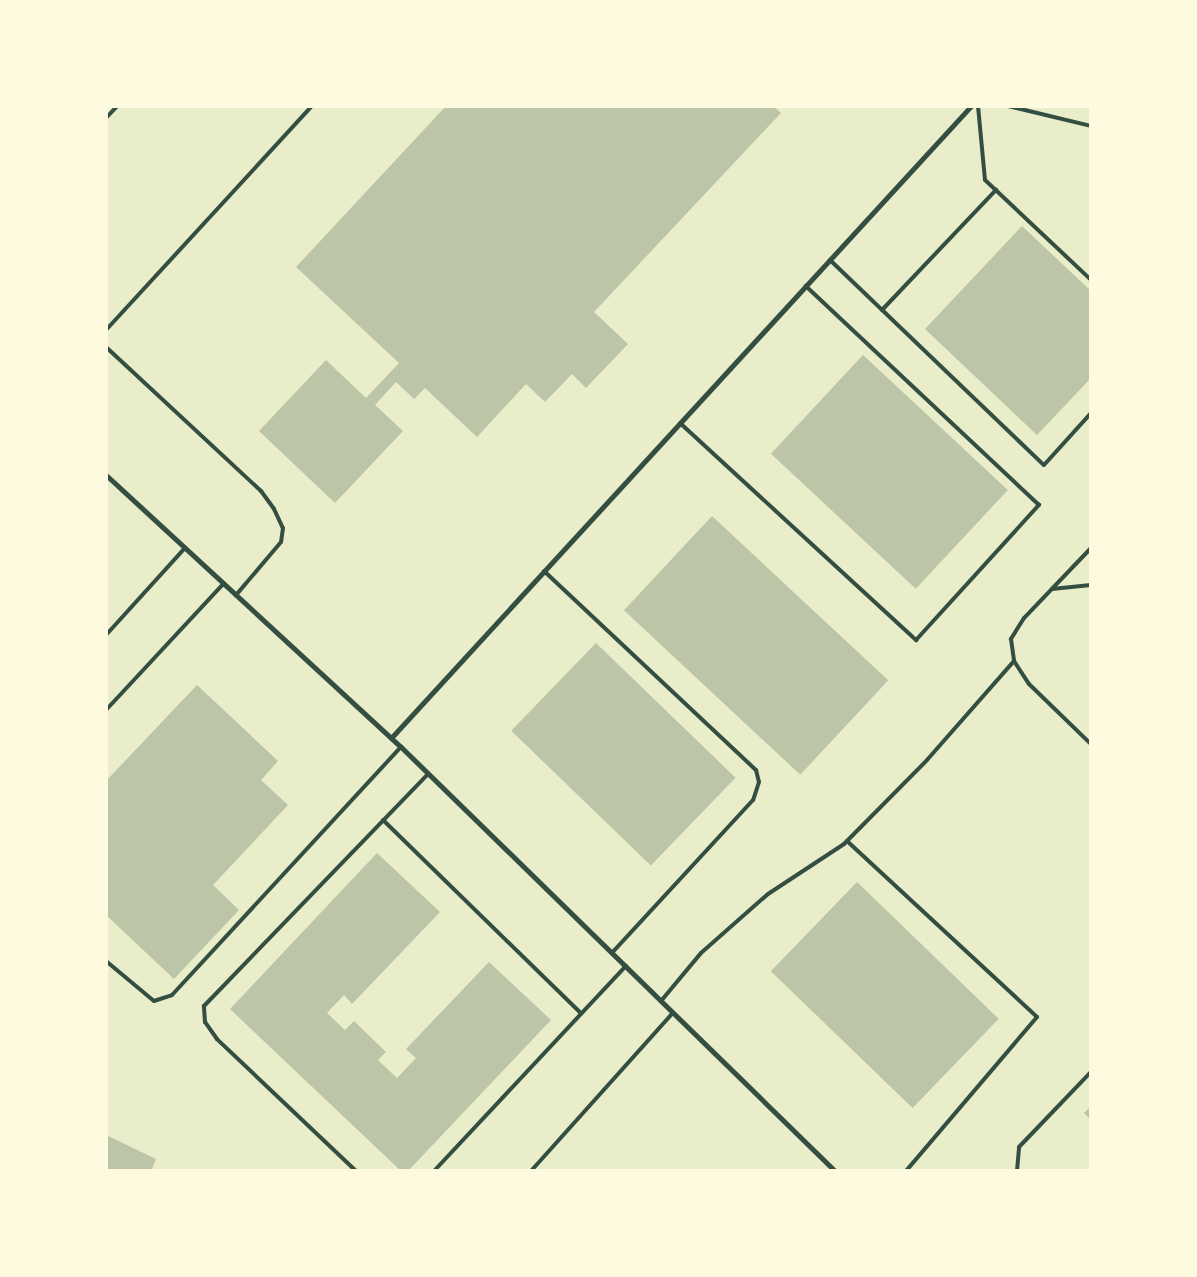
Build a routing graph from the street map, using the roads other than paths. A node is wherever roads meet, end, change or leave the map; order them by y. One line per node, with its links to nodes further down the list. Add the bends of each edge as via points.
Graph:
1 (117, 106): 6 (lane)
2 (312, 106): 13 (lane)
3 (971, 106): 9 (street)
4 (978, 106): 8 (lane, via 985,180)
5 (1008, 106): 7 (lane)
6 (106, 118)
7 (1091, 126)
8 (996, 190): 10 (lane); 12 (lane)
9 (830, 260): 11 (street); 12 (lane)
10 (1091, 280)
11 (806, 286): 16 (street); 16 (lane, via 1039,505 916,640)
12 (882, 310): 15 (lane, via 1044,465)
13 (106, 330)
14 (106, 347): 24 (lane, via 261,491 274,508 283,528 281,542)
15 (1091, 413)
16 (680, 423): 20 (street)
17 (106, 475): 18 (street)
18 (185, 548): 21 (street); 25 (lane)
19 (1091, 548): 23 (lane)
20 (544, 571): 28 (street); 34 (lane, via 756,770 759,782 752,800)
21 (224, 584): 24 (street); 27 (lane)
22 (1091, 586): 23 (lane)
23 (1052, 589): 26 (lane, via 1024,618 1010,639)
24 (236, 595): 28 (street)
25 (106, 635)
26 (1014, 661): 29 (lane, via 1029,684); 33 (lane, via 927,760)
27 (106, 710)
28 (390, 738): 30 (street)
29 (1091, 744)
30 (401, 748): 31 (street); 35 (lane, via 172,995 154,1001)
31 (428, 774): 32 (lane); 34 (street)
32 (383, 820): 38 (lane); 41 (lane, via 204,1006 205,1022 217,1039)
33 (847, 841): 37 (lane, via 768,894 701,953); 45 (lane, via 1038,1016)
34 (612, 953): 36 (street)
35 (106, 961)
36 (626, 966): 37 (street); 38 (lane)
37 (661, 1001): 39 (street)
38 (581, 1013): 42 (lane)
39 (673, 1013): 43 (lane); 44 (street)
40 (1091, 1072): 46 (lane, via 1019,1147)
41 (356, 1171)
42 (434, 1171)
43 (531, 1171)
44 (835, 1171)
45 (906, 1171)
46 (1017, 1171)

